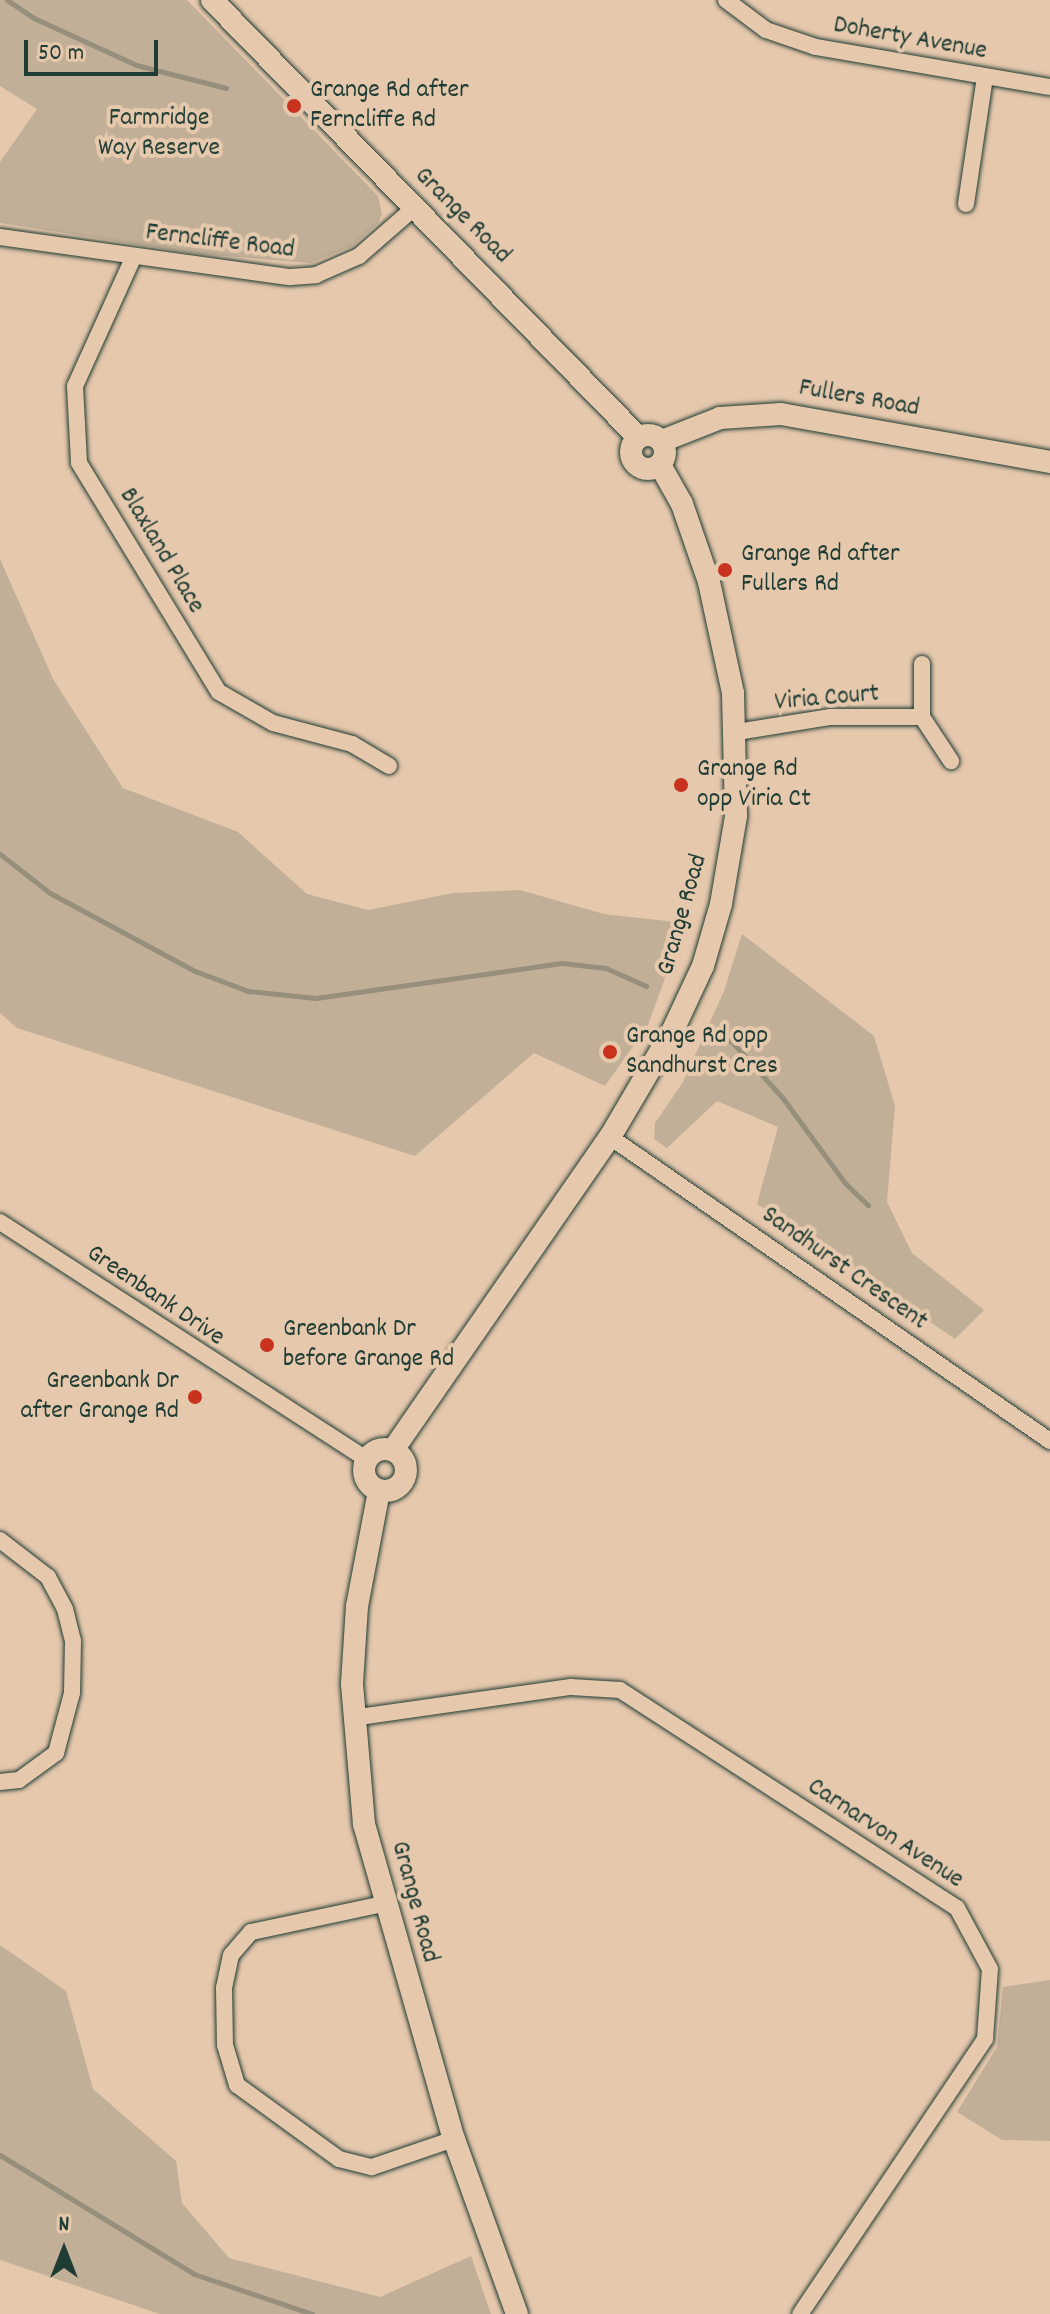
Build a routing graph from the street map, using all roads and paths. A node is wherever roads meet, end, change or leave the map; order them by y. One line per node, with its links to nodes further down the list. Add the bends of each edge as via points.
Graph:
1 (212, 0): 6 (street, Grange Road)
2 (726, 0): 3 (street, Doherty Avenue, via 766,30 816,47)
3 (985, 77): 4 (street, Doherty Avenue); 5 (street)
4 (1050, 87)
5 (966, 204)
6 (414, 208): 8 (street, Ferncliffe Road, via 367,251 316,275 261,277); 9 (street, Grange Road)
7 (0, 237): 8 (street, Ferncliffe Road)
8 (134, 256): 17 (street, Blaxland Place, via 75,386 79,463 219,692 273,723 352,744)
9 (638, 437): 10 (street, via 652,435); 12 (street, via 631,450 634,462 646,469)
10 (662, 441): 11 (street, Fullers Road, via 720,418 781,414); 12 (street, via 666,450)
11 (1050, 462)
12 (660, 465): 15 (street, Grange Road, via 682,504 713,595)
13 (922, 664): 14 (street)
14 (922, 717): 15 (street, Viria Court, via 831,717); 16 (street)
15 (737, 732): 18 (street, Grange Road, via 736,816 721,904 703,966 673,1030)
16 (951, 761)
17 (389, 766)
18 (610, 1137): 20 (street, Sandhurst Crescent); 21 (street, Grange Road)
19 (3, 1229): 22 (street, Greenbank Drive)
20 (1050, 1441)
21 (393, 1450): 22 (street, via 376,1450); 23 (street, via 405,1461 406,1477 395,1490)
22 (366, 1459): 23 (street, via 365,1479)
23 (379, 1491): 25 (street, Grange Road, via 357,1606)
24 (0, 1540): 26 (street, via 48,1577 65,1609 73,1641 72,1693 56,1753 19,1780)
25 (352, 1718): 27 (street, Grange Road, via 364,1824); 30 (street, Carnarvon Avenue, via 571,1687 620,1690 957,1908 990,1969 985,2039)
26 (0, 1782)
27 (383, 1904): 28 (street, Grange Road); 28 (street, via 251,1932 231,1955 224,1988 225,2045 233,2072 237,2085 339,2159 372,2167)
28 (454, 2139): 29 (street, Grange Road)
29 (517, 2314)
30 (800, 2314)

